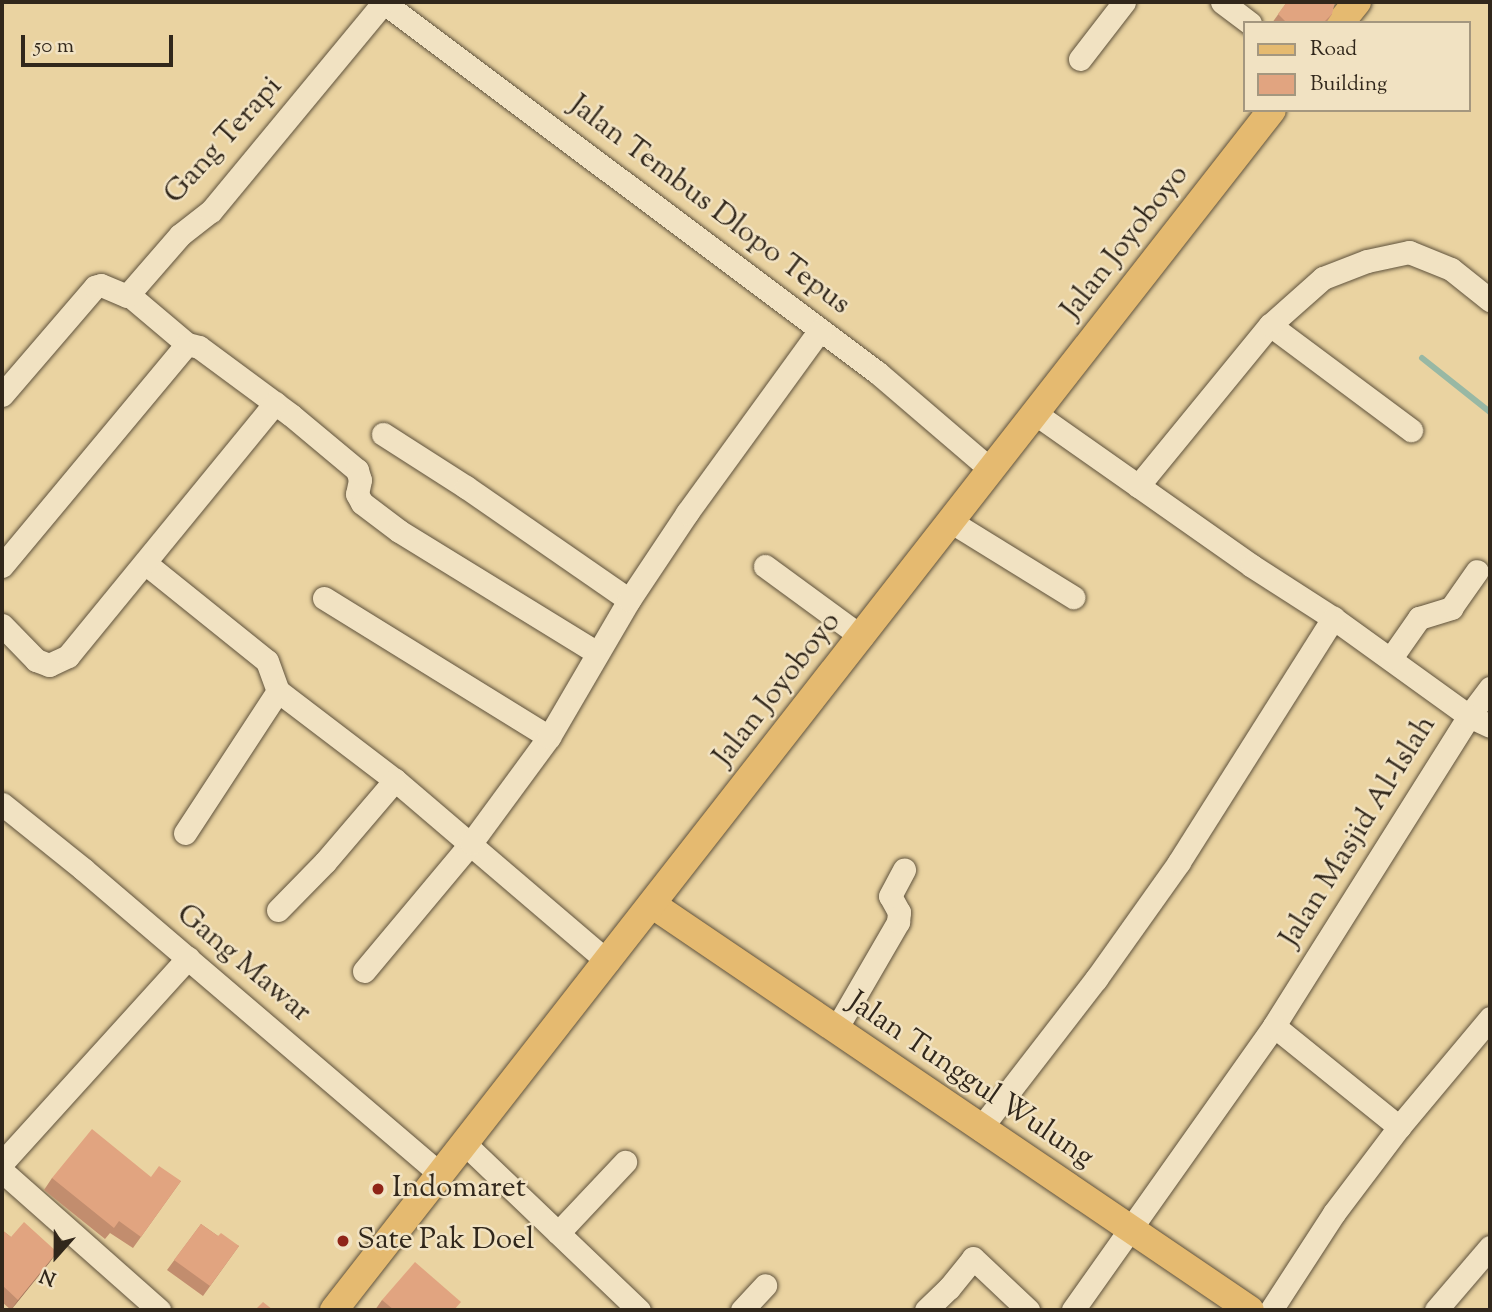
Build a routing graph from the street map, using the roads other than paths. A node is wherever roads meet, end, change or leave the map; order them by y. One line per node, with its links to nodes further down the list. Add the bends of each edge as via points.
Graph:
1 (383, 2): 9 (street, Gang Terapi, via 216,206 180,236); 12 (street, Jalan Tembus Dlopo Tepus)
2 (1124, 2): 7 (street)
3 (1222, 2): 5 (street)
4 (1357, 2): 6 (main road)
5 (1247, 21)
6 (1342, 21)
7 (1080, 59)
8 (1270, 112): 16 (main road, Jalan Joyoboyo)
9 (129, 295): 13 (street); 14 (street, via 95,287)
10 (1490, 300): 11 (street, via 1451,269 1409,252 1367,261 1323,278)
11 (1270, 325): 17 (street); 20 (street)
12 (820, 330): 19 (street, Jalan Tembus Dlopo Tepus); 28 (street)
13 (187, 344): 15 (street, via 199,347); 23 (street)
14 (2, 395)
15 (275, 403): 22 (street); 32 (street, via 357,470 357,494 362,503 399,531)
16 (1036, 414): 19 (main road, Jalan Joyoboyo); 20 (street, Jalan Masjid Al-Islah)
17 (1411, 430)
18 (383, 434): 28 (street)
19 (990, 469): 21 (main road, Jalan Joyoboyo)
20 (1138, 486): 29 (street, Jalan Masjid Al-Islah)
21 (950, 522): 26 (street); 31 (main road, Jalan Joyoboyo)
22 (145, 563): 30 (street, via 57,664 36,660); 35 (street, via 267,661)
23 (2, 566)
24 (765, 566): 31 (street)
25 (1477, 570): 33 (street, via 1451,608 1419,618)
26 (1073, 597)
27 (324, 598): 38 (street)
28 (629, 600): 32 (street)
29 (1333, 618): 33 (street, Jalan Masjid Al-Islah); 53 (street, via 1179,862)
30 (2, 625)
31 (862, 637): 44 (main road, Jalan Joyoboyo)
32 (596, 652): 38 (street)
33 (1391, 658): 36 (street, Jalan Masjid Al-Islah)
34 (1490, 688): 36 (street)
35 (278, 691): 39 (street); 41 (street)
36 (1469, 716): 37 (street); 50 (street, Jalan Masjid Al-Islah)
37 (1490, 726)
38 (550, 737): 42 (street)
39 (395, 780): 42 (street); 45 (street)
40 (2, 804): 46 (street, Gang Mawar)
41 (186, 833)
42 (471, 843): 47 (street); 48 (street)
43 (904, 870): 51 (street, via 890,896 899,912 898,922)
44 (653, 905): 47 (main road, Jalan Joyoboyo); 51 (main road, Jalan Tunggul Wulung)
45 (278, 910)
46 (187, 958): 56 (street); 58 (street, Gang Mawar)
47 (608, 961): 54 (main road, Jalan Joyoboyo)
48 (364, 971)
49 (1490, 1018): 52 (street)
50 (1274, 1026): 52 (street); 59 (street, Jalan Masjid Al-Islah)
51 (835, 1029): 53 (main road, Jalan Tunggul Wulung)
52 (1399, 1127): 71 (street, via 1334,1213)
53 (980, 1129): 59 (main road, Jalan Tunggul Wulung)
54 (464, 1143): 58 (main road, Jalan Joyoboyo); 60 (street)
55 (625, 1162): 60 (street)
56 (2, 1163)
57 (2, 1171): 63 (street)
58 (440, 1174): 64 (main road, Jalan Joyoboyo)
59 (1130, 1230): 69 (street, Jalan Masjid Al-Islah); 70 (main road, Jalan Tunggul Wulung)
60 (558, 1233): 65 (street)
61 (1490, 1247): 72 (street)
62 (765, 1285): 66 (street)
63 (159, 1310)
64 (334, 1310)
65 (639, 1310)
66 (742, 1310)
67 (926, 1310): 68 (street, via 973,1258)
68 (1028, 1310)
69 (1073, 1310)
70 (1250, 1310)
71 (1271, 1310)
72 (1436, 1310)

